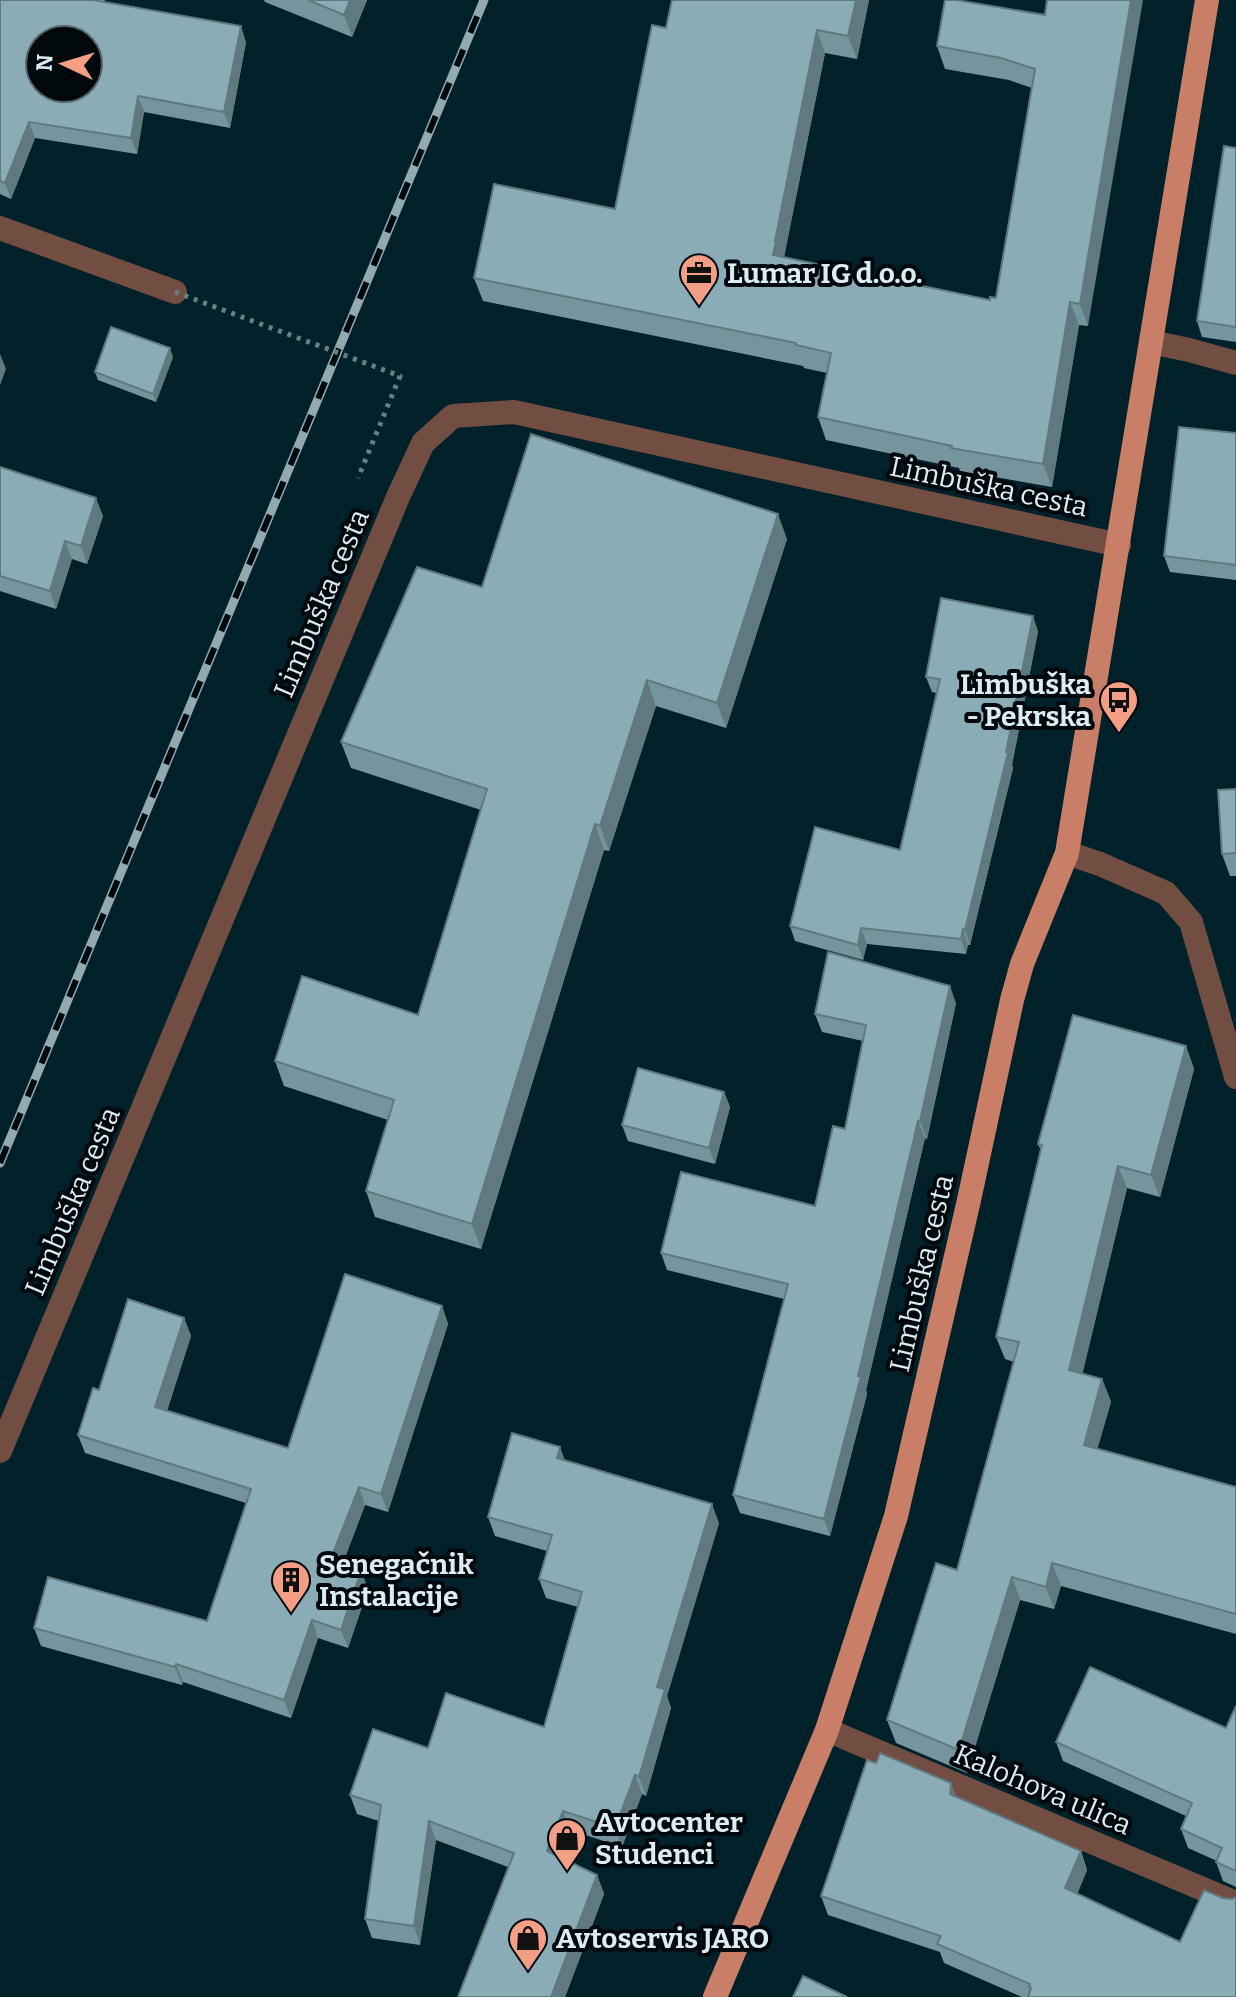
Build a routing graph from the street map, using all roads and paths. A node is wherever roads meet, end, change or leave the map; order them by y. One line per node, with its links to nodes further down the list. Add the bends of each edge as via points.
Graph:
1 (1207, 0): 4 (main road, Limbuška cesta)
2 (0, 228): 3 (street)
3 (175, 292): 6 (path, bridge, via 400,376)
4 (1151, 342): 5 (street); 7 (main road, Limbuška cesta)
5 (1236, 363)
6 (358, 478)
7 (1119, 545): 8 (main road, Limbuška cesta); 10 (street, Limbuška cesta, via 514,412 453,416 423,443 398,497)
8 (1067, 853): 9 (street, via 1166,893 1191,922); 11 (main road, Limbuška cesta, via 1022,964 896,1516)
9 (1236, 1077)
10 (0, 1451)
11 (827, 1730): 12 (street, Kalohova ulica); 13 (main road, Limbuška cesta)
12 (1236, 1903)
13 (715, 1997)

